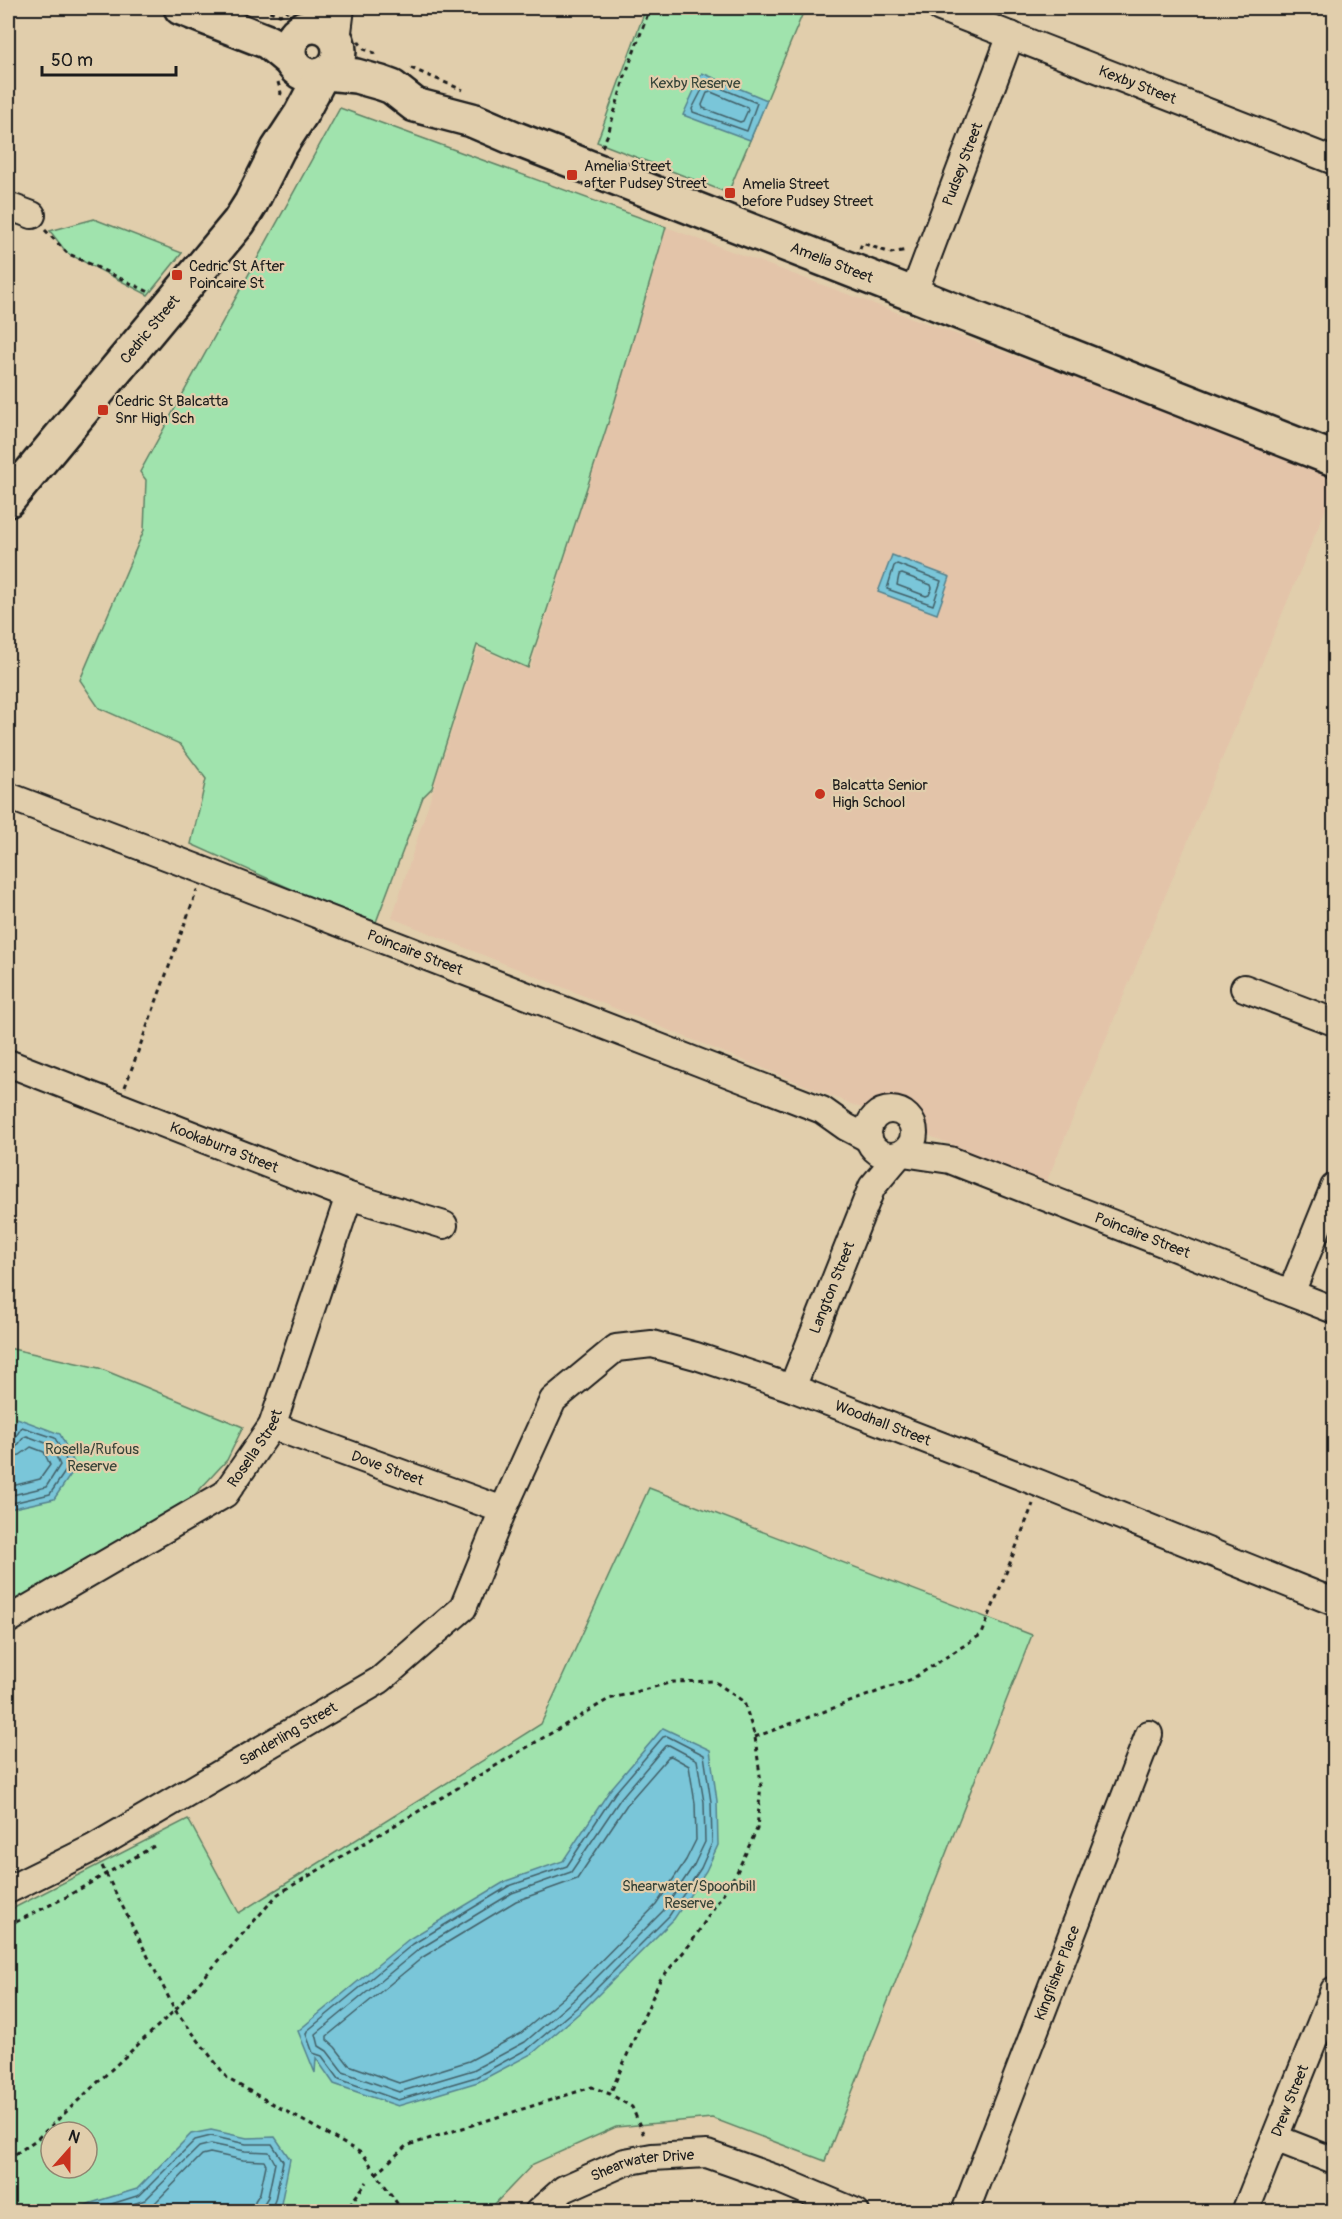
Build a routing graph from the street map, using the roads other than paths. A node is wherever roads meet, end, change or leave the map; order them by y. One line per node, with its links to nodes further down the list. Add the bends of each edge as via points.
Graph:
1 (181, 8): 7 (main road, Amelia Street)
2 (219, 8): 5 (main road, via 274,27)
3 (341, 8): 7 (street, Cedric Street)
4 (933, 11): 6 (street, Kexby Street)
5 (307, 18): 7 (main road, via 289,47)
6 (1011, 35): 8 (street, Kexby Street); 11 (street, Pudsey Street)
7 (317, 59): 11 (main road, Amelia Street, via 392,87 416,105 490,127); 11 (main road, Amelia Street, via 383,70 858,254); 14 (main road, Cedric Street, via 301,114 278,148 239,222)
8 (1335, 161)
9 (8, 206): 10 (street)
10 (32, 215)
11 (916, 286): 12 (main road, Amelia Street); 13 (main road, Amelia Street)
12 (1335, 440)
13 (1335, 459)
14 (8, 500)
15 (8, 796): 19 (street, Poincaire Street)
16 (1244, 988): 17 (street)
17 (1335, 1022)
18 (8, 1063): 27 (street, Kookaburra Street)
19 (822, 1110): 20 (street, Poincaire Street); 22 (street, Poincaire Street)
20 (884, 1112): 21 (street, via 903,1114); 22 (street, via 871,1122)
21 (913, 1129): 23 (street, via 913,1141); 24 (street, Poincaire Street)
22 (871, 1144): 23 (street, via 885,1155); 25 (street, Langton Street)
23 (901, 1154): 24 (street, Poincaire Street); 25 (street, Langton Street)
24 (950, 1160): 29 (street, Poincaire Street)
25 (872, 1187): 31 (street, Langton Street)
26 (1335, 1187): 29 (street)
27 (349, 1196): 28 (street, Kookaburra Street); 32 (street, Rosella Street)
28 (444, 1225)
29 (1291, 1293): 30 (street, Poincaire Street)
30 (1335, 1310)
31 (792, 1388): 33 (street, Woodhall Street, via 652,1344 616,1348 552,1401); 34 (street, Woodhall Street)
32 (272, 1426): 33 (street, Dove Street); 35 (street, Rosella Street, via 225,1494)
33 (503, 1510): 37 (street, Sanderling Street, via 464,1608 380,1680 93,1848)
34 (1335, 1602)
35 (8, 1620)
36 (1149, 1734): 43 (street, Kingfisher Place)
37 (8, 1890)
38 (1335, 1990): 39 (street, Drew Street)
39 (1275, 2138): 40 (street); 44 (street, Drew Street)
40 (1335, 2161)
41 (538, 2211): 42 (street, Shearwater Drive, via 564,2189 625,2162 707,2154)
42 (856, 2211)
43 (964, 2211)
44 (1245, 2211)

